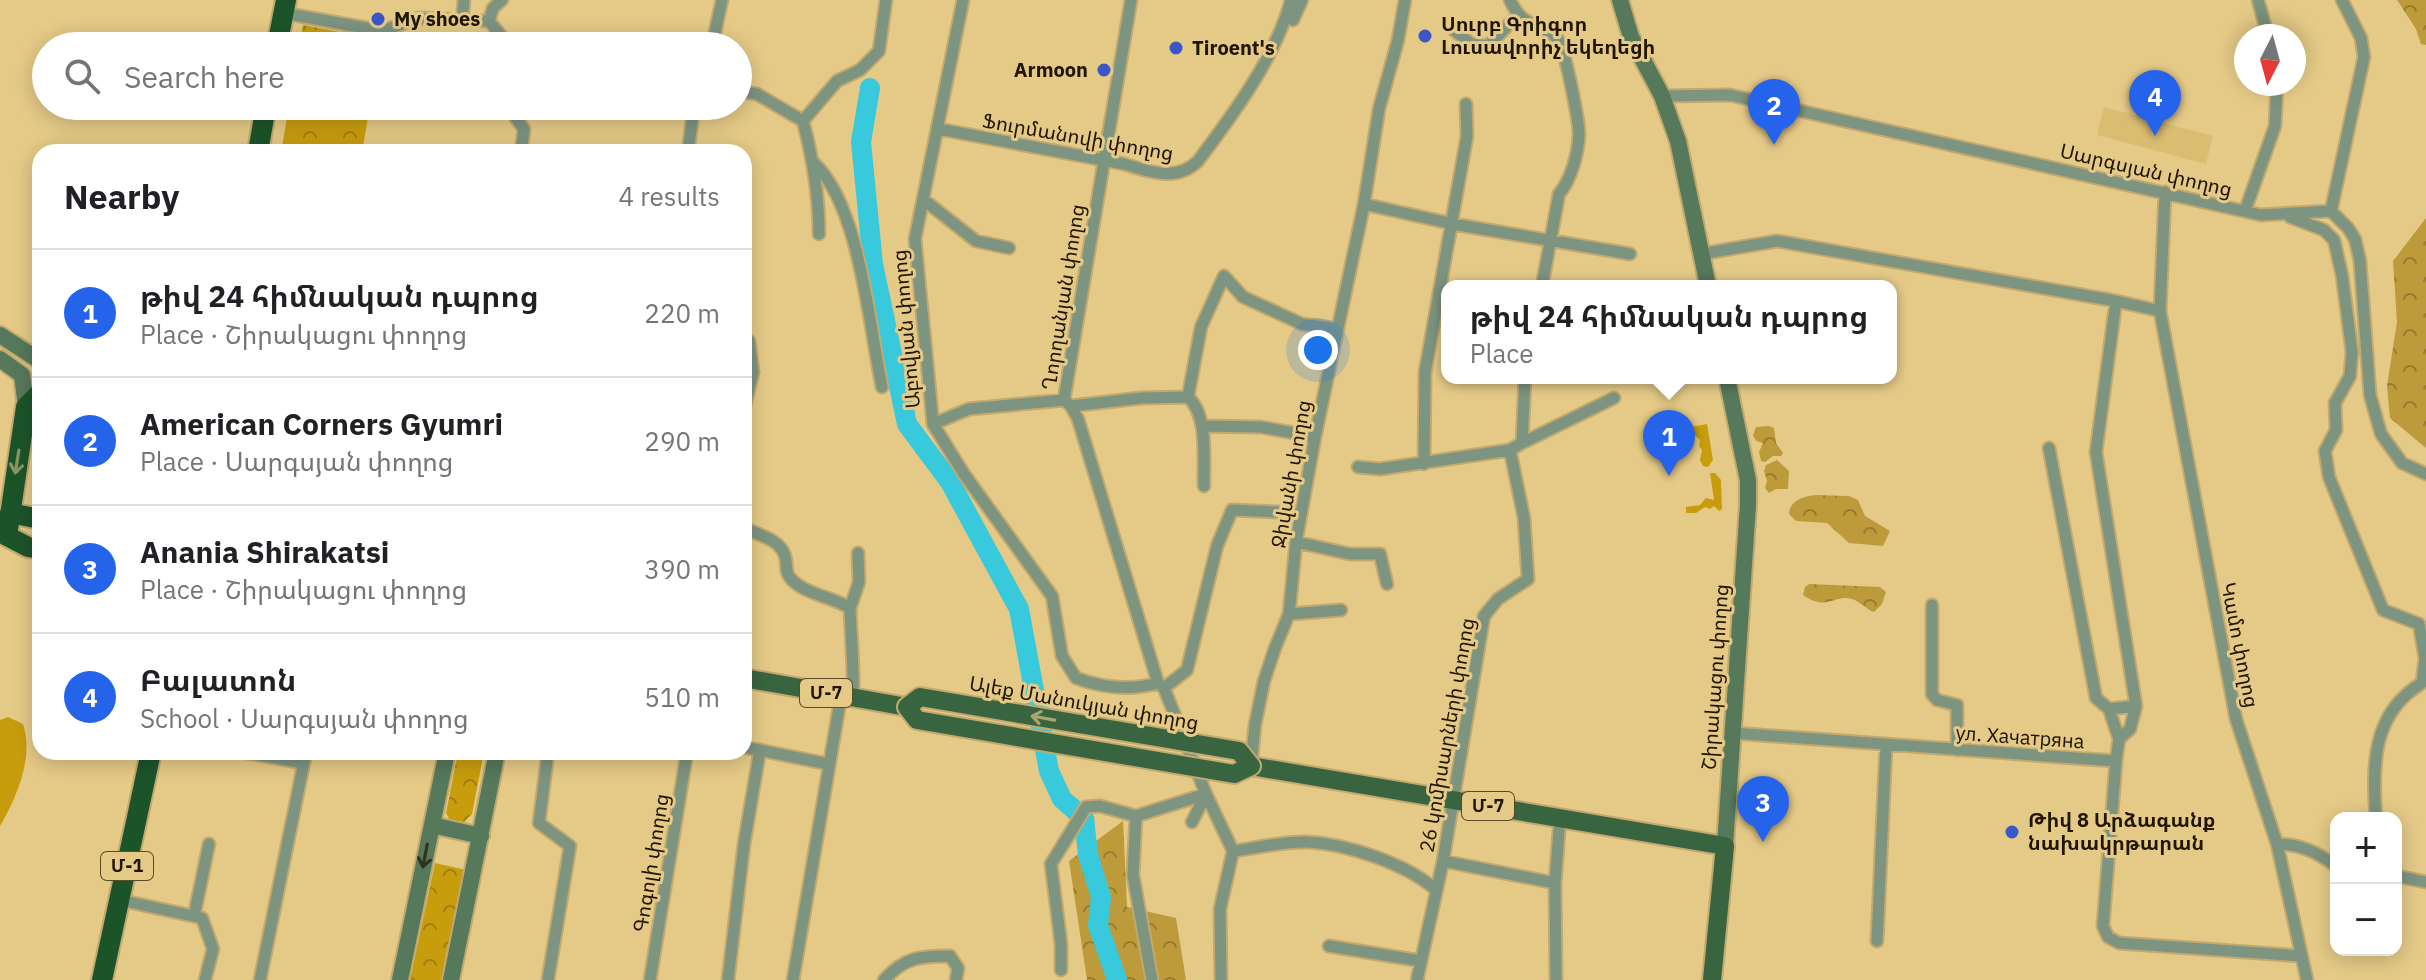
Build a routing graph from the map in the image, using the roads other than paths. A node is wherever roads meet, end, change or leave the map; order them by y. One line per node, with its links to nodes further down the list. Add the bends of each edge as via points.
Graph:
1 (464, 0): 16 (street)
2 (502, 0): 18 (street)
3 (722, 0): 24 (street)
4 (886, 0): 32 (street, via 879,51 860,70 837,81)
5 (963, 0): 33 (street, Աբովյան փողոց)
6 (1131, 0): 37 (street, Ղորղանյան փողոց)
7 (1291, 0): 37 (street, Ֆուրմանովի փողոց, via 1285,21 1231,114 1190,169 1155,172)
8 (1302, 0): 17 (street)
9 (1405, 0): 41 (street, Ջիվանի փողոց, via 1379,109)
10 (1510, 0): 15 (street)
11 (1620, 0): 26 (main road, via 1631,37)
12 (2258, 0): 19 (street)
13 (2342, 0): 43 (street, via 2361,38 2364,57)
14 (285, 6): 21 (street); 22 (highway)
15 (1517, 16): 20 (street, via 1488,46 1471,44); 47 (street, via 1557,38 1565,54 1579,135)
16 (462, 20): 18 (street); 21 (street, via 419,18)
17 (1293, 20)
18 (489, 21): 23 (street)
19 (2265, 24)
20 (1449, 26)
21 (382, 31)
22 (280, 32)
23 (498, 32)
24 (715, 32)
25 (752, 93): 32 (street)
26 (1662, 96): 39 (street, Սարգսյան փողոց, via 1730,95); 50 (main road, via 1678,141)
27 (2276, 96): 42 (street, via 2275,126)
28 (1466, 104): 45 (street, via 1467,136)
29 (264, 120): 34 (highway)
30 (517, 120): 35 (street, via 524,129)
31 (692, 120): 36 (street)
32 (803, 121): 38 (street)
33 (939, 129): 37 (street, Ֆուրմանովի փողոց); 40 (street, Աբովյան փողոց)
34 (259, 144)
35 (522, 144)
36 (689, 144)
37 (1103, 160): 67 (street, Ղորղանյան փողոց)
38 (814, 163): 46 (street); 63 (street, via 856,243)
39 (2165, 192): 42 (street, Սարգսյան փողոց); 56 (street, Կամո փողոց)
40 (924, 200): 48 (street, via 976,241); 69 (street, Աբովյան փողոց, via 915,239)
41 (1364, 204): 45 (street); 57 (street, Ջիվանի փողոց)
42 (2245, 211): 44 (street, Սարգսյան փողոց)
43 (2331, 211): 44 (street, Սարգսյան փողոց); 77 (street, via 2355,239 2360,261 2370,395 2381,434 2402,463)
44 (2285, 215): 114 (street, via 2324,230 2334,240 2352,352 2350,376 2335,403 2336,430 2325,451 2329,477 2383,610 2419,624 2425,658 2422,683 2403,694 2374,754)
45 (1453, 224): 47 (street); 51 (street)
46 (819, 234)
47 (1550, 242): 49 (street); 52 (street)
48 (1009, 248)
49 (1630, 254)
50 (1701, 254): 53 (main road); 55 (street, via 1777,241)
51 (1442, 280)
52 (1543, 280)
53 (1707, 280)
54 (1441, 287): 75 (street, via 1425,372)
55 (2116, 301): 56 (street); 95 (street, via 2096,452)
56 (2160, 311): 121 (street, Կամո փողոց, via 2236,719)
57 (1337, 329): 64 (street, via 1302,324 1243,297 1224,276 1201,327); 71 (street, Ջիվանի փողոց)
58 (0, 335): 59 (main road)
59 (32, 356)
60 (0, 359): 65 (main road, via 22,375)
61 (1525, 384): 72 (street)
62 (1728, 384): 97 (main road, Շիրակացու փողոց, via 1748,480)
63 (882, 387)
64 (1188, 397): 67 (street); 70 (street)
65 (32, 398)
66 (1614, 398): 72 (street)
67 (1067, 403): 69 (street, via 969,409); 93 (street, Ղորղանյան փողոց, via 1078,419)
68 (32, 405): 79 (highway, one-way to 79)
69 (933, 424): 93 (street, Աբովյան փողոց, via 1052,596 1062,656 1076,678 1111,688)
70 (1202, 426): 71 (street, via 1261,427); 78 (street)
71 (1315, 437): 80 (street, Ջիվանի փողոց)
72 (1522, 443): 74 (street)
73 (2049, 448): 96 (street, via 2096,698)
74 (1510, 450): 75 (street); 113 (street, 26 կոմիսարների փողոց, via 1524,518 1528,579 1498,599 1484,616)
75 (1424, 464): 76 (street)
76 (1358, 467)
77 (2426, 474)
78 (1204, 486)
79 (10, 513): 81 (highway); 83 (highway)
80 (1301, 513): 84 (street, Ջիվանի փողոց); 93 (street, via 1232,510 1217,546 1187,670)
81 (32, 517)
82 (752, 532): 89 (street, via 780,546 791,580)
83 (3, 539): 85 (highway)
84 (1296, 542): 87 (street, via 1350,554 1380,554); 91 (street, Ջիվանի փողոց)
85 (32, 548)
86 (858, 553): 89 (street, via 859,582)
87 (1387, 584)
88 (1932, 605): 102 (street, via 1932,694 1957,705)
89 (850, 608): 94 (street, via 854,659)
90 (1341, 610): 91 (street)
91 (1289, 614): 111 (street, Ջիվանի փողոց, via 1264,681)
92 (752, 684): 94 (main road, Ալեք Մանուկյան փողոց / Մ-7)
93 (1161, 685): 112 (street)
94 (847, 697): 110 (street); 111 (main road, Ալեք Մանուկյան փողոց / Մ-7, bridge, via 907,707 920,697 1239,751)
95 (2136, 706): 96 (street); 98 (street, via 2130,729)
96 (2109, 709): 98 (street)
97 (1732, 733): 99 (street, ул. Хачатряна); 122 (main road, Շիրակացու փողոց)
98 (2119, 739): 109 (street)
99 (1886, 745): 102 (street, ул. Хачатряна); 132 (street)
100 (752, 748): 101 (street)
101 (760, 750): 110 (street); 144 (street)
102 (1957, 750): 109 (street, ул. Хачатряна)
103 (149, 760): 130 (highway, Մ-1)
104 (305, 760): 139 (street)
105 (445, 760): 118 (main road)
106 (495, 760): 119 (main road)
107 (547, 760): 142 (street, via 538,818 541,826 570,846)
108 (686, 760): 143 (street, Գոգոլի փողոց)
109 (2116, 761): 134 (street, via 2103,926 2108,937 2119,943)
110 (828, 764): 145 (street)
111 (1251, 766): 113 (main road, Ալեք Մանուկյան փողոց / Մ-7)
112 (1206, 794): 115 (street); 117 (street); 123 (street)
113 (1453, 800): 116 (main road, Ալեք Մանուկյան փողոց / Մ-7); 124 (street, 26 կոմիսարների փողոց)
114 (2376, 812)
115 (1136, 816): 136 (street, via 1086,807 1051,864); 148 (street, via 1133,875)
116 (1560, 818): 122 (main road, Ալեք Մանուկյան փողոց / Մ-7); 128 (street)
117 (1192, 822)
118 (432, 825): 119 (main road); 140 (main road, one-way to 140)
119 (481, 836): 141 (main road)
120 (209, 844): 131 (street)
121 (2277, 844): 125 (street, via 2302,847); 134 (street, Կամո փողոց)
122 (1725, 846): 152 (main road, Շիրակացու փողոց)
123 (1233, 851): 129 (street, via 1306,842 1344,847 1425,880); 149 (street, via 1220,909)
124 (1443, 861): 128 (street); 129 (street, 26 կոմիսարների փողոց)
125 (2330, 862)
126 (2402, 877): 127 (street)
127 (2426, 882)
128 (1555, 883): 151 (street)
129 (1436, 890): 135 (street, 26 կոմիսարների փողոց)
130 (120, 900): 131 (street); 137 (highway, Մ-1)
131 (194, 916): 138 (street, via 202,918 213,949)
132 (1877, 941)
133 (1329, 946): 135 (street)
134 (2301, 956): 153 (street, Կամո փողոց)
135 (1421, 961): 150 (street, 26 կոմիսարների փողոց)
136 (1061, 970)
137 (102, 980)
138 (205, 980)
139 (260, 980)
140 (400, 980)
141 (451, 980)
142 (548, 980)
143 (650, 980)
144 (728, 980)
145 (793, 980)
146 (884, 980): 147 (street, via 900,963 931,956 950,956 958,968)
147 (956, 980)
148 (1152, 980)
149 (1221, 980)
150 (1417, 980)
151 (1556, 980)
152 (1712, 980)
153 (2307, 980)

